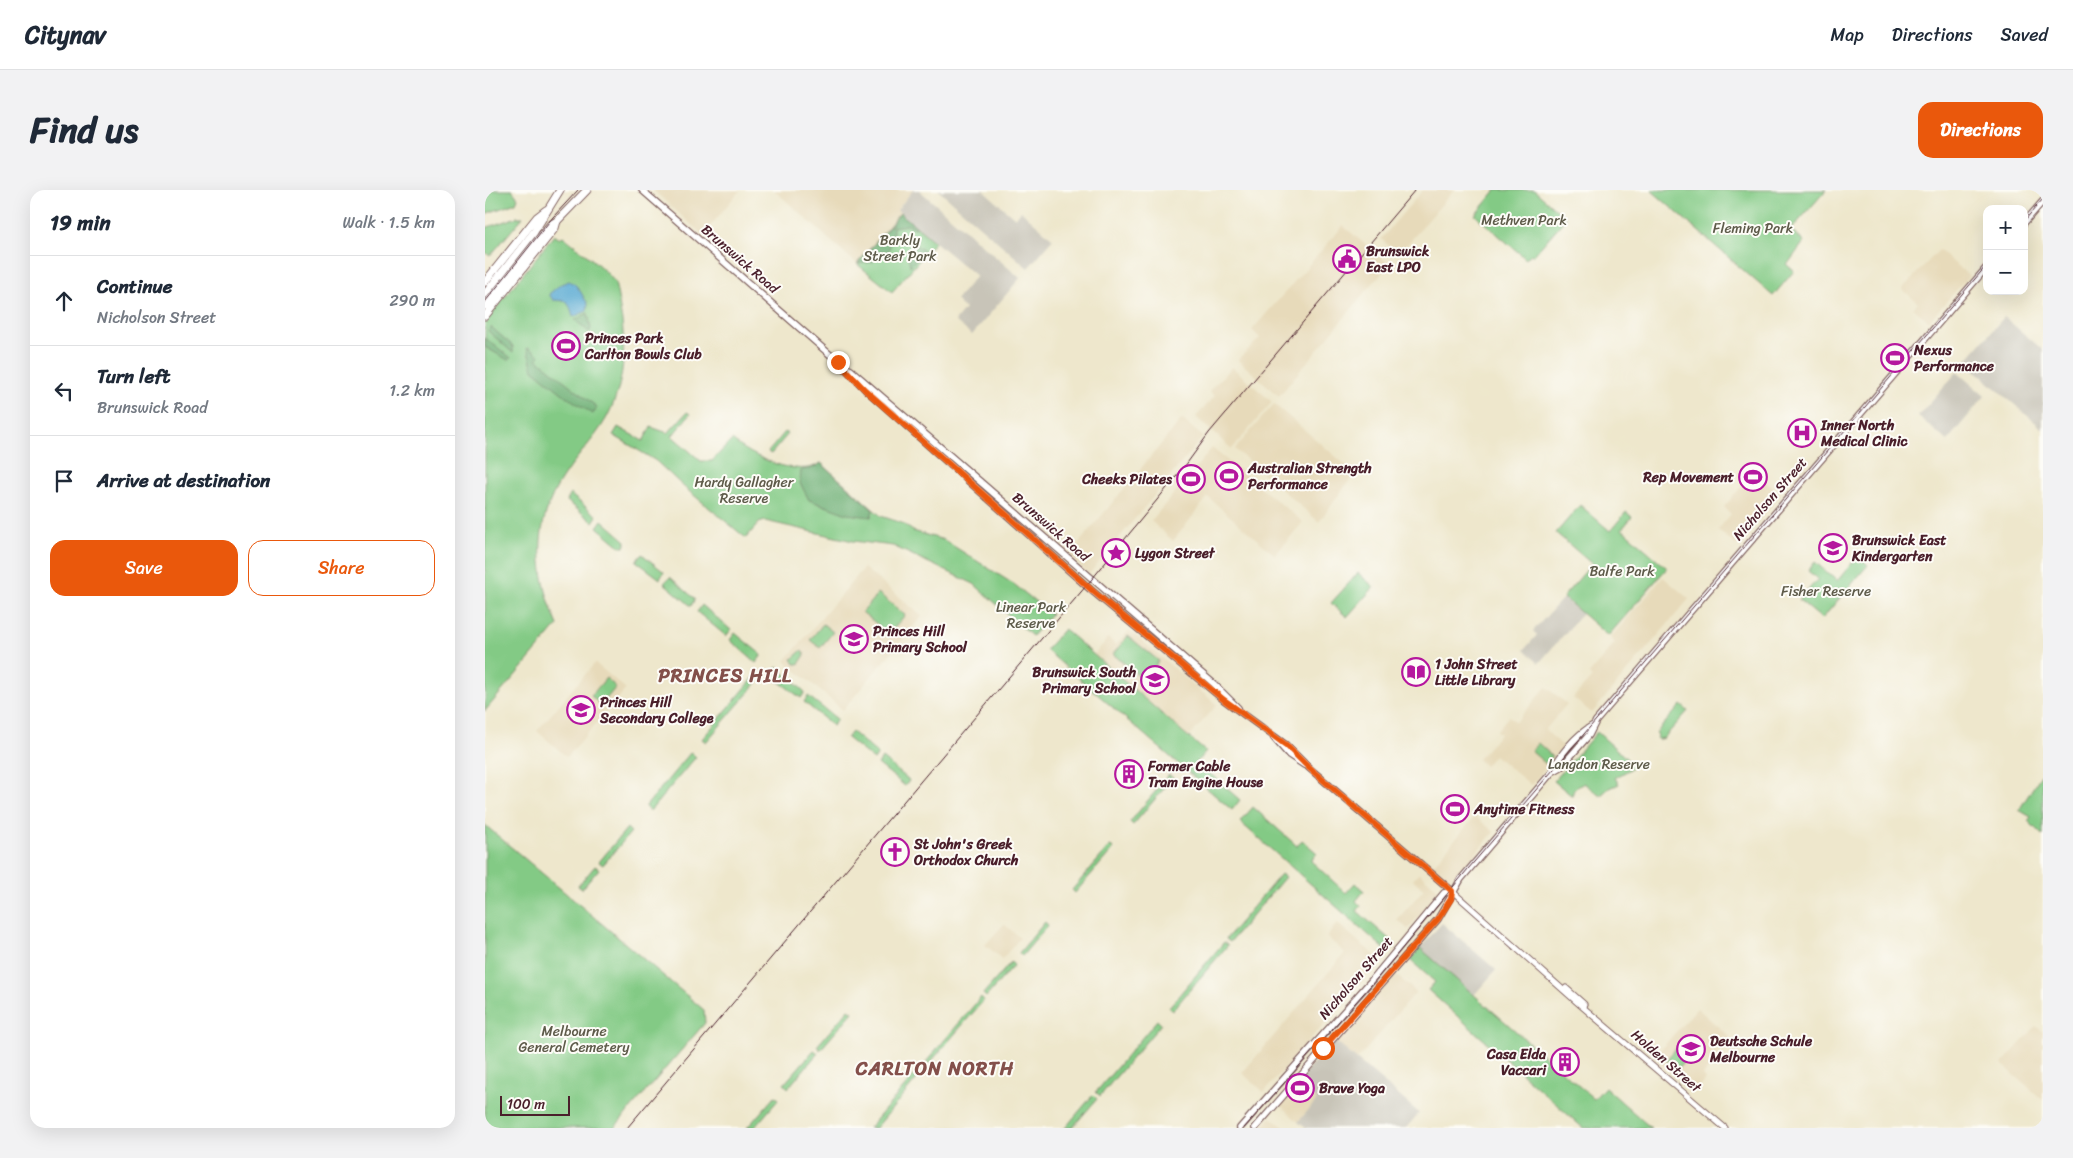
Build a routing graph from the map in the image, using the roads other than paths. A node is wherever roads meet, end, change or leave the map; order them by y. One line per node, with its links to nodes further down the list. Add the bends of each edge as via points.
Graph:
1 (560, 190): 6 (highway, via 537,217)
2 (587, 190): 6 (highway)
3 (642, 190): 12 (main road, Brunswick Road)
4 (2043, 201): 5 (main road)
5 (2028, 218)
6 (509, 270): 8 (highway); 9 (highway); 10 (highway); 11 (highway)
7 (1983, 272): 18 (main road, Nicholson Street)
8 (485, 282)
9 (485, 294)
10 (485, 306)
11 (485, 316)
12 (843, 366): 13 (main road, Brunswick Road); 14 (main road, Brunswick Road, via 865,390)
13 (1001, 500): 14 (main road); 15 (main road, Brunswick Road)
14 (996, 506): 16 (main road, Brunswick Road)
15 (1057, 549): 16 (main road); 17 (main road, Brunswick Road)
16 (1051, 555): 17 (main road, Brunswick Road)
17 (1233, 704): 18 (main road, Brunswick Road)
18 (1452, 891): 19 (main road, Nicholson Street, via 1444,893); 20 (main road, Nicholson Street, via 1451,899 1438,919); 25 (main road, Holden Street)
19 (1309, 1052): 20 (main road); 21 (main road, Nicholson Street)
20 (1315, 1057): 22 (main road, Nicholson Street)
21 (1264, 1101): 22 (main road); 23 (main road, Nicholson Street)
22 (1272, 1108): 24 (main road, Nicholson Street)
23 (1240, 1128)
24 (1255, 1128)
25 (1725, 1128)

